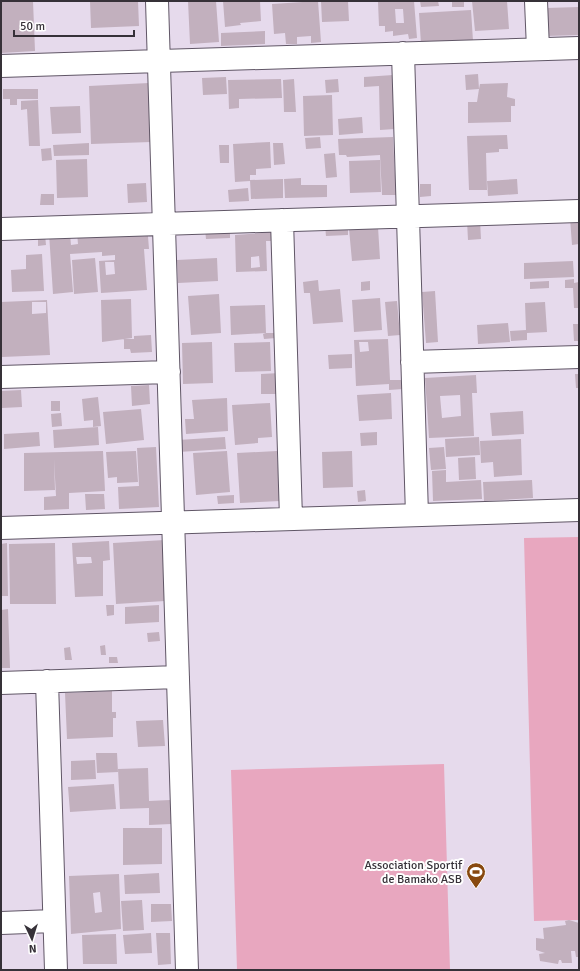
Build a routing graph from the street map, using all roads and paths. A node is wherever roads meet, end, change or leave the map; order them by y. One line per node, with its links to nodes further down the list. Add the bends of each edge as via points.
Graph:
1 (157, 1): 6 (street)
2 (536, 1): 4 (street)
3 (579, 48): 4 (street)
4 (538, 49): 5 (street)
5 (403, 53): 6 (street); 9 (street)
6 (159, 61): 7 (street); 11 (street)
7 (1, 66)
8 (579, 211): 9 (street)
9 (408, 216): 10 (street); 14 (street)
10 (282, 220): 11 (street); 19 (street)
11 (164, 224): 12 (street); 15 (street)
12 (1, 229)
13 (579, 357): 14 (street)
14 (412, 362): 18 (street)
15 (169, 372): 16 (street); 20 (street)
16 (1, 377)
17 (579, 510): 18 (street)
18 (417, 515): 19 (street)
19 (291, 519): 20 (street)
20 (173, 523): 21 (street); 22 (street)
21 (1, 528)
22 (178, 677): 23 (street); 28 (street)
23 (47, 681): 24 (street); 25 (street)
24 (1, 683)
25 (54, 921): 26 (street); 27 (street)
26 (1, 923)
27 (56, 970)
28 (187, 970)

